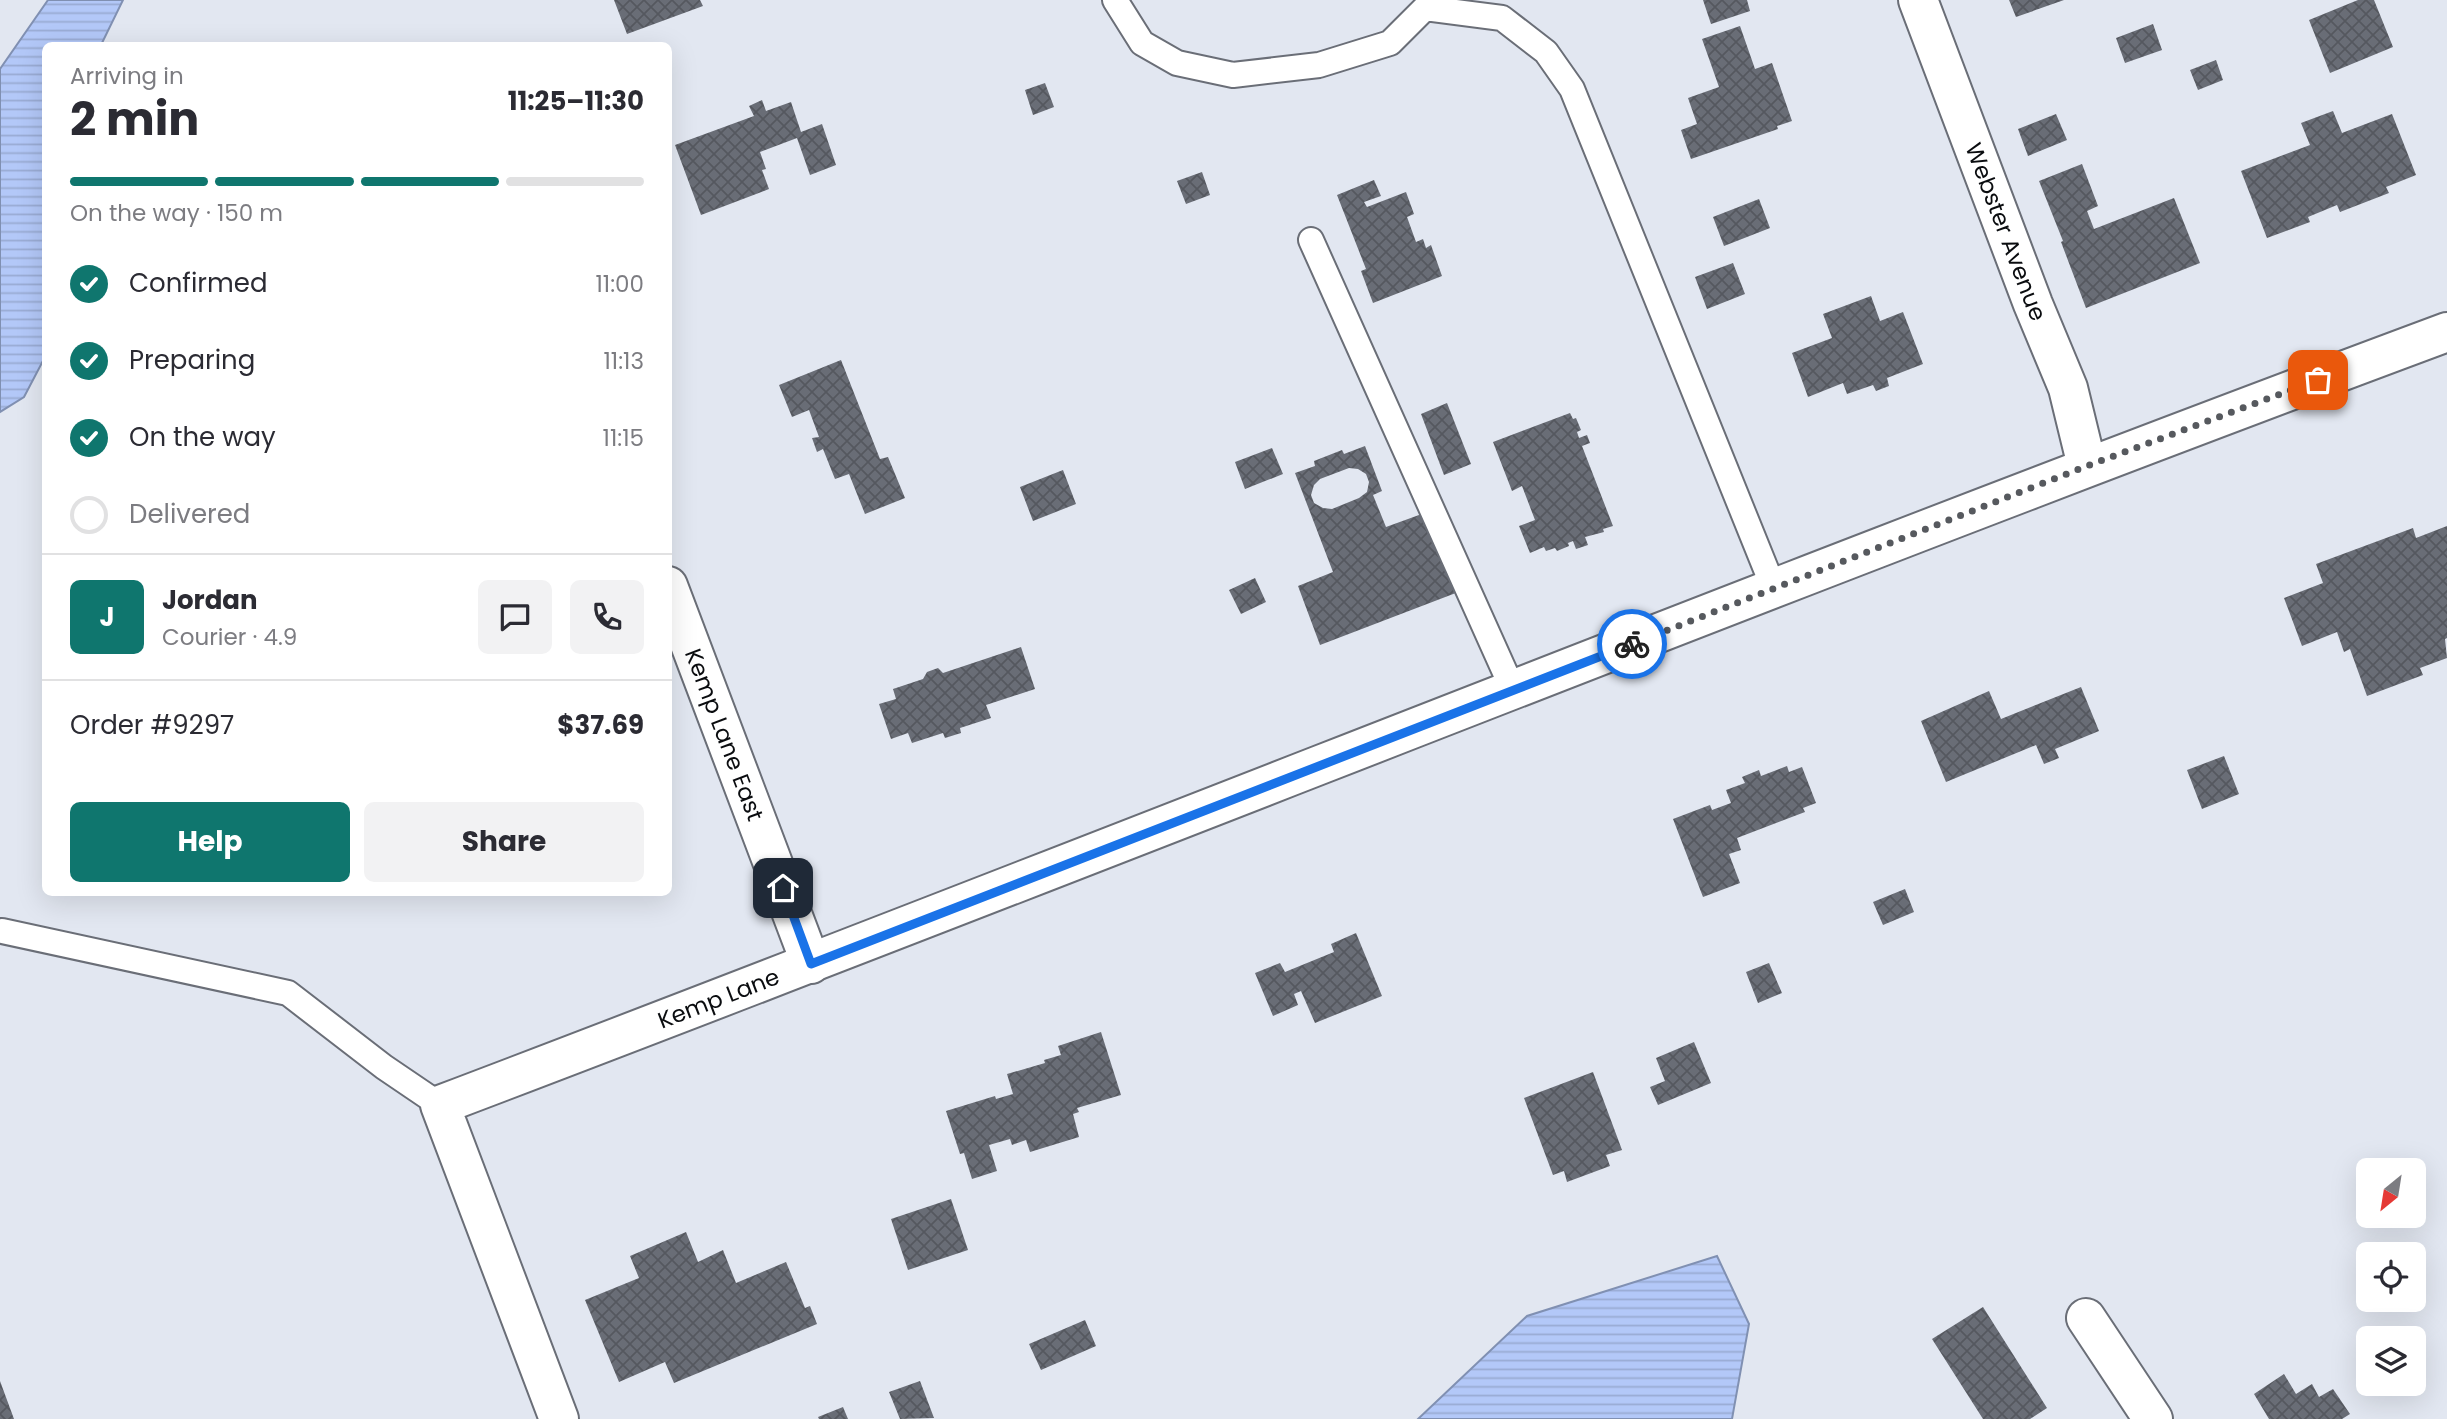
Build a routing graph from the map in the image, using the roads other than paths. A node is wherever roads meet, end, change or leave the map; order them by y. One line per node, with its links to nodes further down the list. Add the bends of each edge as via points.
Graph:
1 (1115, 0): 6 (lane, via 1142,43 1177,63 1233,75 1319,65 1390,43 1425,8 1502,18 1546,52 1572,89)
2 (1918, 0): 5 (street, Webster Avenue, via 2068,388)
3 (1311, 240): 8 (lane)
4 (2447, 332): 5 (street, Kemp Lane)
5 (2087, 466): 6 (street, Kemp Lane)
6 (1774, 589): 8 (street, Kemp Lane)
7 (672, 597): 10 (street, Kemp Lane East)
8 (1513, 690): 10 (street, Kemp Lane)
9 (2, 931): 11 (lane, via 288,993)
10 (811, 964): 11 (street, Kemp Lane)
11 (440, 1105): 13 (street)
12 (2086, 1318): 14 (street)
13 (559, 1419)
14 (2153, 1419)

